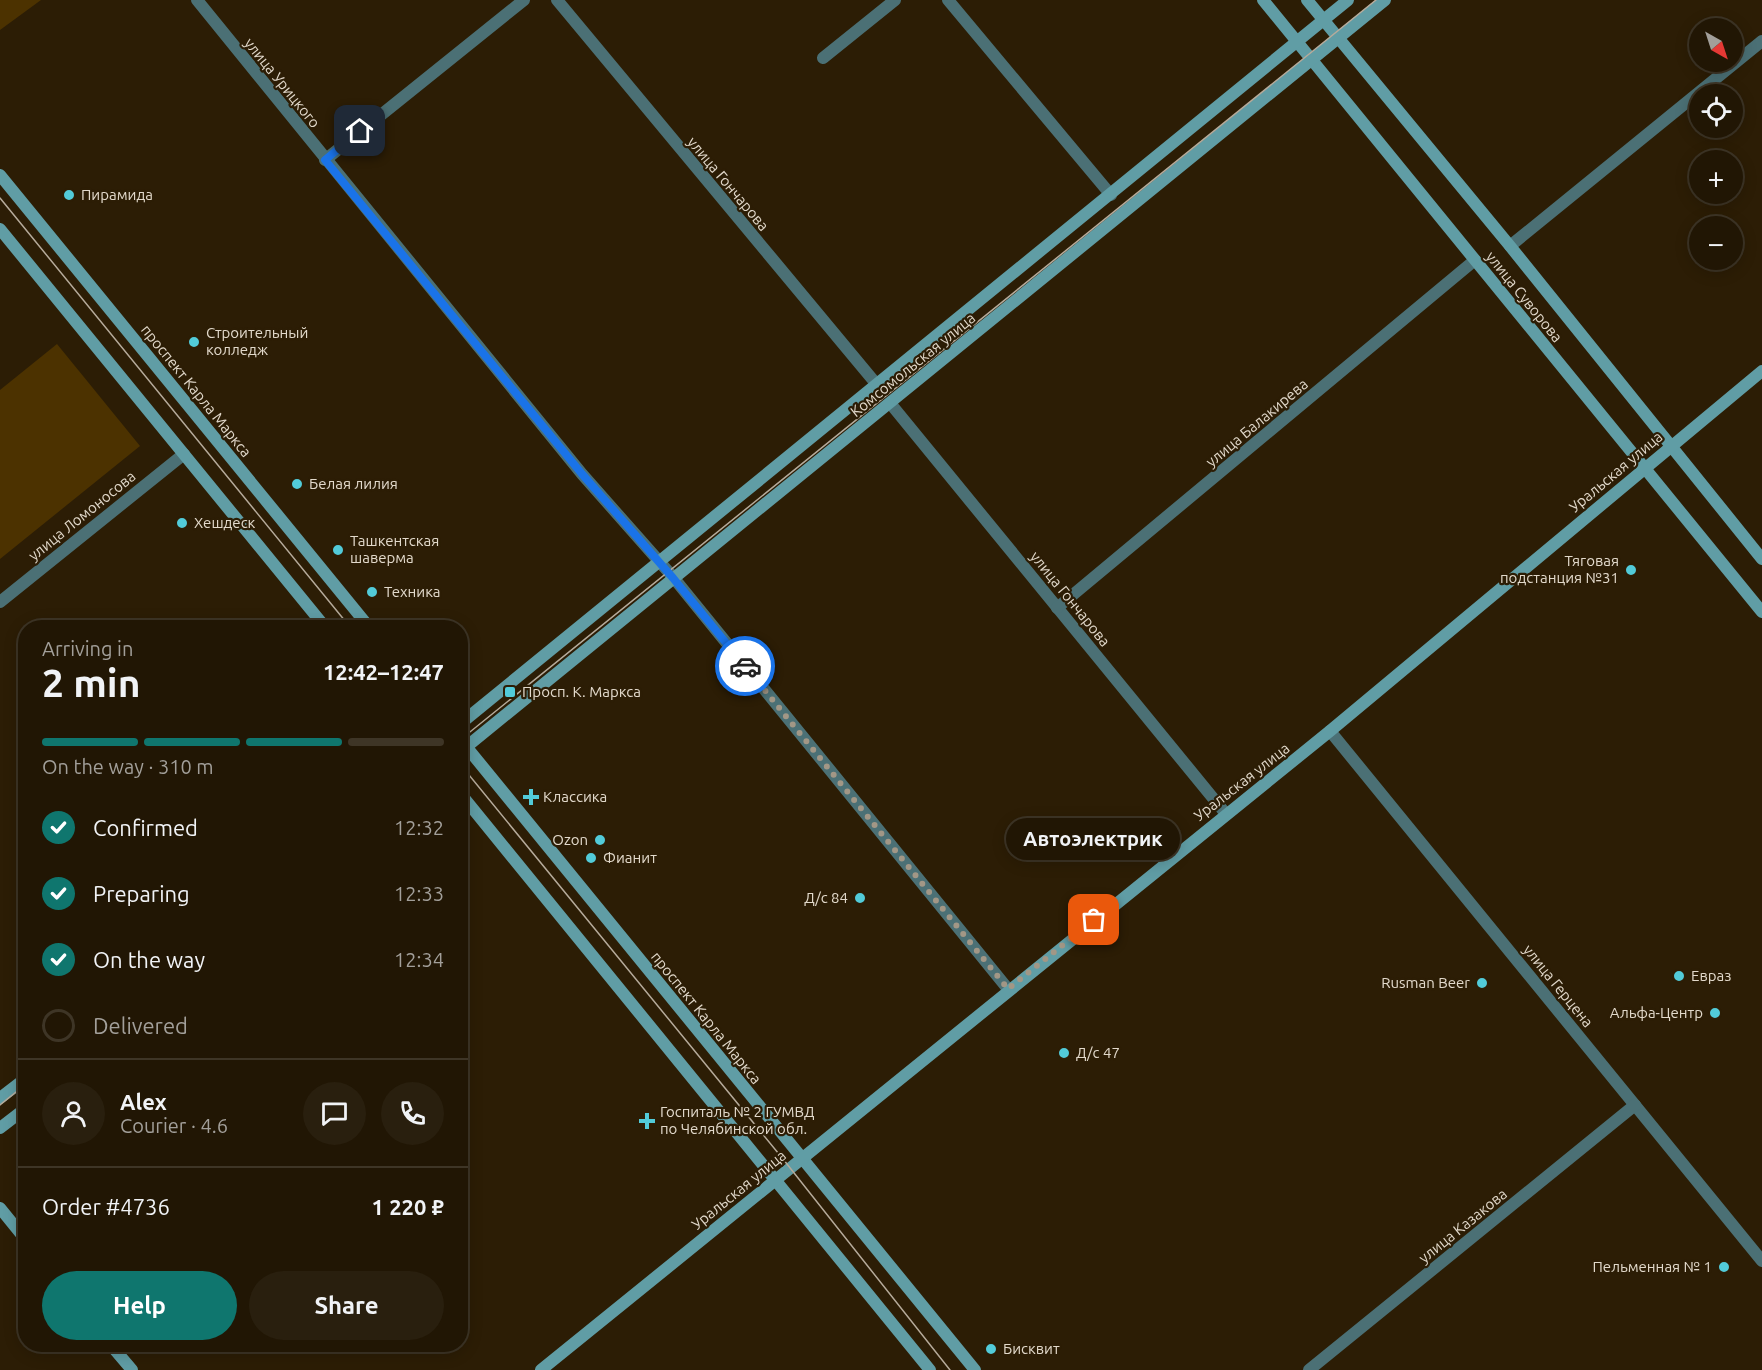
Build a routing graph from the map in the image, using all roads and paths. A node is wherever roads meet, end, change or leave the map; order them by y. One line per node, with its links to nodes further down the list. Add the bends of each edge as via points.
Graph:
1 (197, 0): 16 (street, улица Урицкого)
2 (524, 0): 16 (street)
3 (557, 0): 23 (street, улица Гончарова)
4 (895, 0): 14 (street)
5 (948, 0): 18 (street)
6 (1263, 0): 13 (main road, улица Суворова)
7 (1307, 0): 10 (main road, улица Суворова)
8 (1348, 0): 10 (main road, Комсомольская улица)
9 (1385, 0): 11 (main road, Комсомольская улица)
10 (1323, 20): 11 (main road, улица Суворова); 13 (main road, Комсомольская улица)
11 (1338, 38): 15 (main road, Комсомольская улица); 20 (main road, улица Суворова)
12 (1762, 41): 20 (street)
13 (1298, 42): 15 (main road, улица Суворова); 18 (main road, Комсомольская улица)
14 (823, 58)
15 (1312, 60): 21 (main road, улица Суворова); 24 (main road, Комсомольская улица)
16 (325, 160): 29 (street, улица Урицкого)
17 (0, 175): 35 (main road, проспект Карла Маркса)
18 (1111, 195): 23 (main road, Комсомольская улица)
19 (0, 229): 26 (main road)
20 (1510, 246): 25 (main road, улица Суворова)
21 (1475, 260): 27 (main road, улица Суворова); 32 (street, улица Балакирева)
22 (1762, 370): 25 (main road, Уральская улица)
23 (878, 386): 29 (main road, Комсомольская улица)
24 (890, 403): 30 (main road, Комсомольская улица); 32 (street, улица Гончарова)
25 (1670, 446): 27 (main road, Уральская улица); 28 (main road, улица Суворова)
26 (184, 454): 31 (street, улица Ломоносова); 34 (main road)
27 (1645, 468): 33 (main road, улица Суворова); 37 (main road, Уральская улица)
28 (1762, 559)
29 (660, 564): 30 (street, улица Урицкого); 36 (main road, Комсомольская улица)
30 (673, 578): 38 (main road, Комсомольская улица); 42 (street, улица Урицкого)
31 (0, 602)
32 (1057, 608): 41 (street, улица Гончарова)
33 (1762, 612)
34 (319, 620)
35 (363, 620)
36 (468, 718)
37 (1330, 731): 41 (main road, Уральская улица); 45 (street, улица Герцена)
38 (468, 742)
39 (468, 752): 48 (main road, проспект Карла Маркса)
40 (468, 803): 49 (main road)
41 (1226, 814): 42 (main road, Уральская улица)
42 (1008, 989): 48 (main road, Уральская улица)
43 (18, 1084): 44 (main road)
44 (0, 1098)
45 (1635, 1105): 52 (street, улица Герцена); 58 (street, улица Казакова)
46 (18, 1114): 47 (main road)
47 (0, 1128)
48 (801, 1159): 49 (main road, Уральская улица); 57 (main road, проспект Карла Маркса)
49 (775, 1181): 55 (main road, Уральская улица); 56 (main road)
50 (0, 1208): 51 (main road)
51 (18, 1230)
52 (1762, 1261)
53 (117, 1352): 54 (main road)
54 (132, 1370)
55 (540, 1370)
56 (930, 1370)
57 (975, 1370)
58 (1309, 1370)

